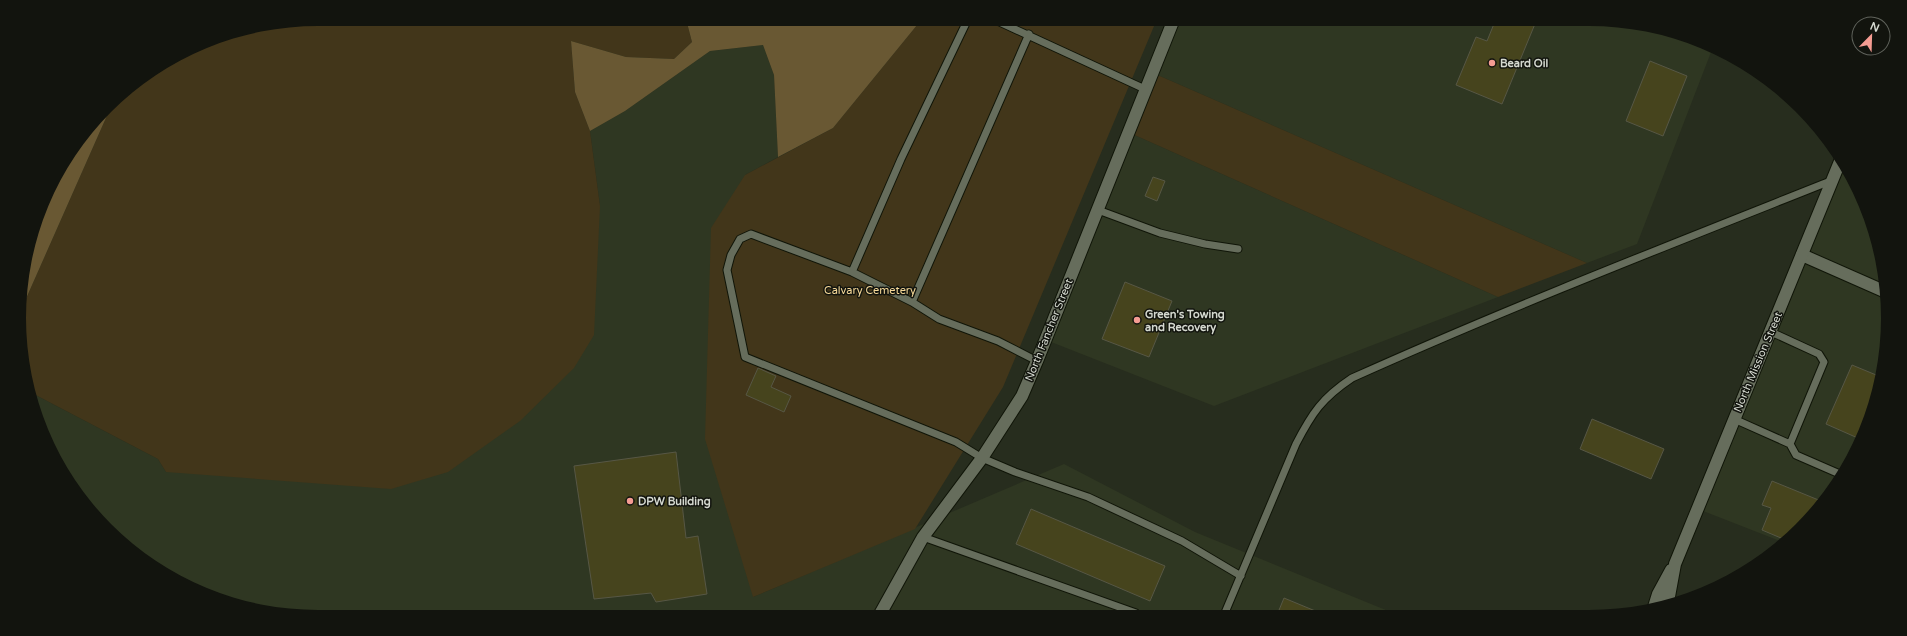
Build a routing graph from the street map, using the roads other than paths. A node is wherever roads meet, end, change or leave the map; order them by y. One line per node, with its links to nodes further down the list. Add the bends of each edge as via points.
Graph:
1 (965, 26): 11 (lane, via 898,166)
2 (1010, 26): 4 (lane)
3 (1171, 26): 5 (street, North Fancher Street)
4 (1029, 34): 5 (lane); 13 (lane)
5 (1147, 90): 8 (street, North Fancher Street)
6 (1838, 166): 7 (street, North Mission Street)
7 (1834, 179): 10 (street, North Mission Street); 22 (lane, via 1537,298 1352,378 1332,391 1310,417 1296,444)
8 (1098, 210): 9 (lane, via 1160,233); 15 (street, North Fancher Street)
9 (1238, 249)
10 (1802, 255): 12 (street); 14 (street, North Mission Street)
11 (852, 272): 13 (lane); 18 (lane, via 751,234 740,239 731,255 727,270 745,357 956,442)
12 (1879, 289)
13 (912, 302): 15 (lane, via 939,319 998,342)
14 (1771, 332): 16 (street, North Mission Street); 17 (lane, via 1819,354 1824,362)
15 (1037, 361): 18 (street, North Fancher Street, via 1022,396)
16 (1734, 419): 17 (lane); 21 (street, North Mission Street)
17 (1790, 444): 19 (lane, via 1796,455)
18 (982, 458): 20 (street, North Fancher Street); 22 (lane, via 1088,497 1182,541)
19 (1837, 473)
20 (923, 537): 25 (street, North Fancher Street); 26 (lane)
21 (1675, 564): 23 (street, North Mission Street); 24 (street, North Mission Street, via 1661,587)
22 (1241, 576): 27 (lane)
23 (1669, 599)
24 (1656, 602)
25 (882, 610)
26 (1128, 610)
27 (1226, 610)

